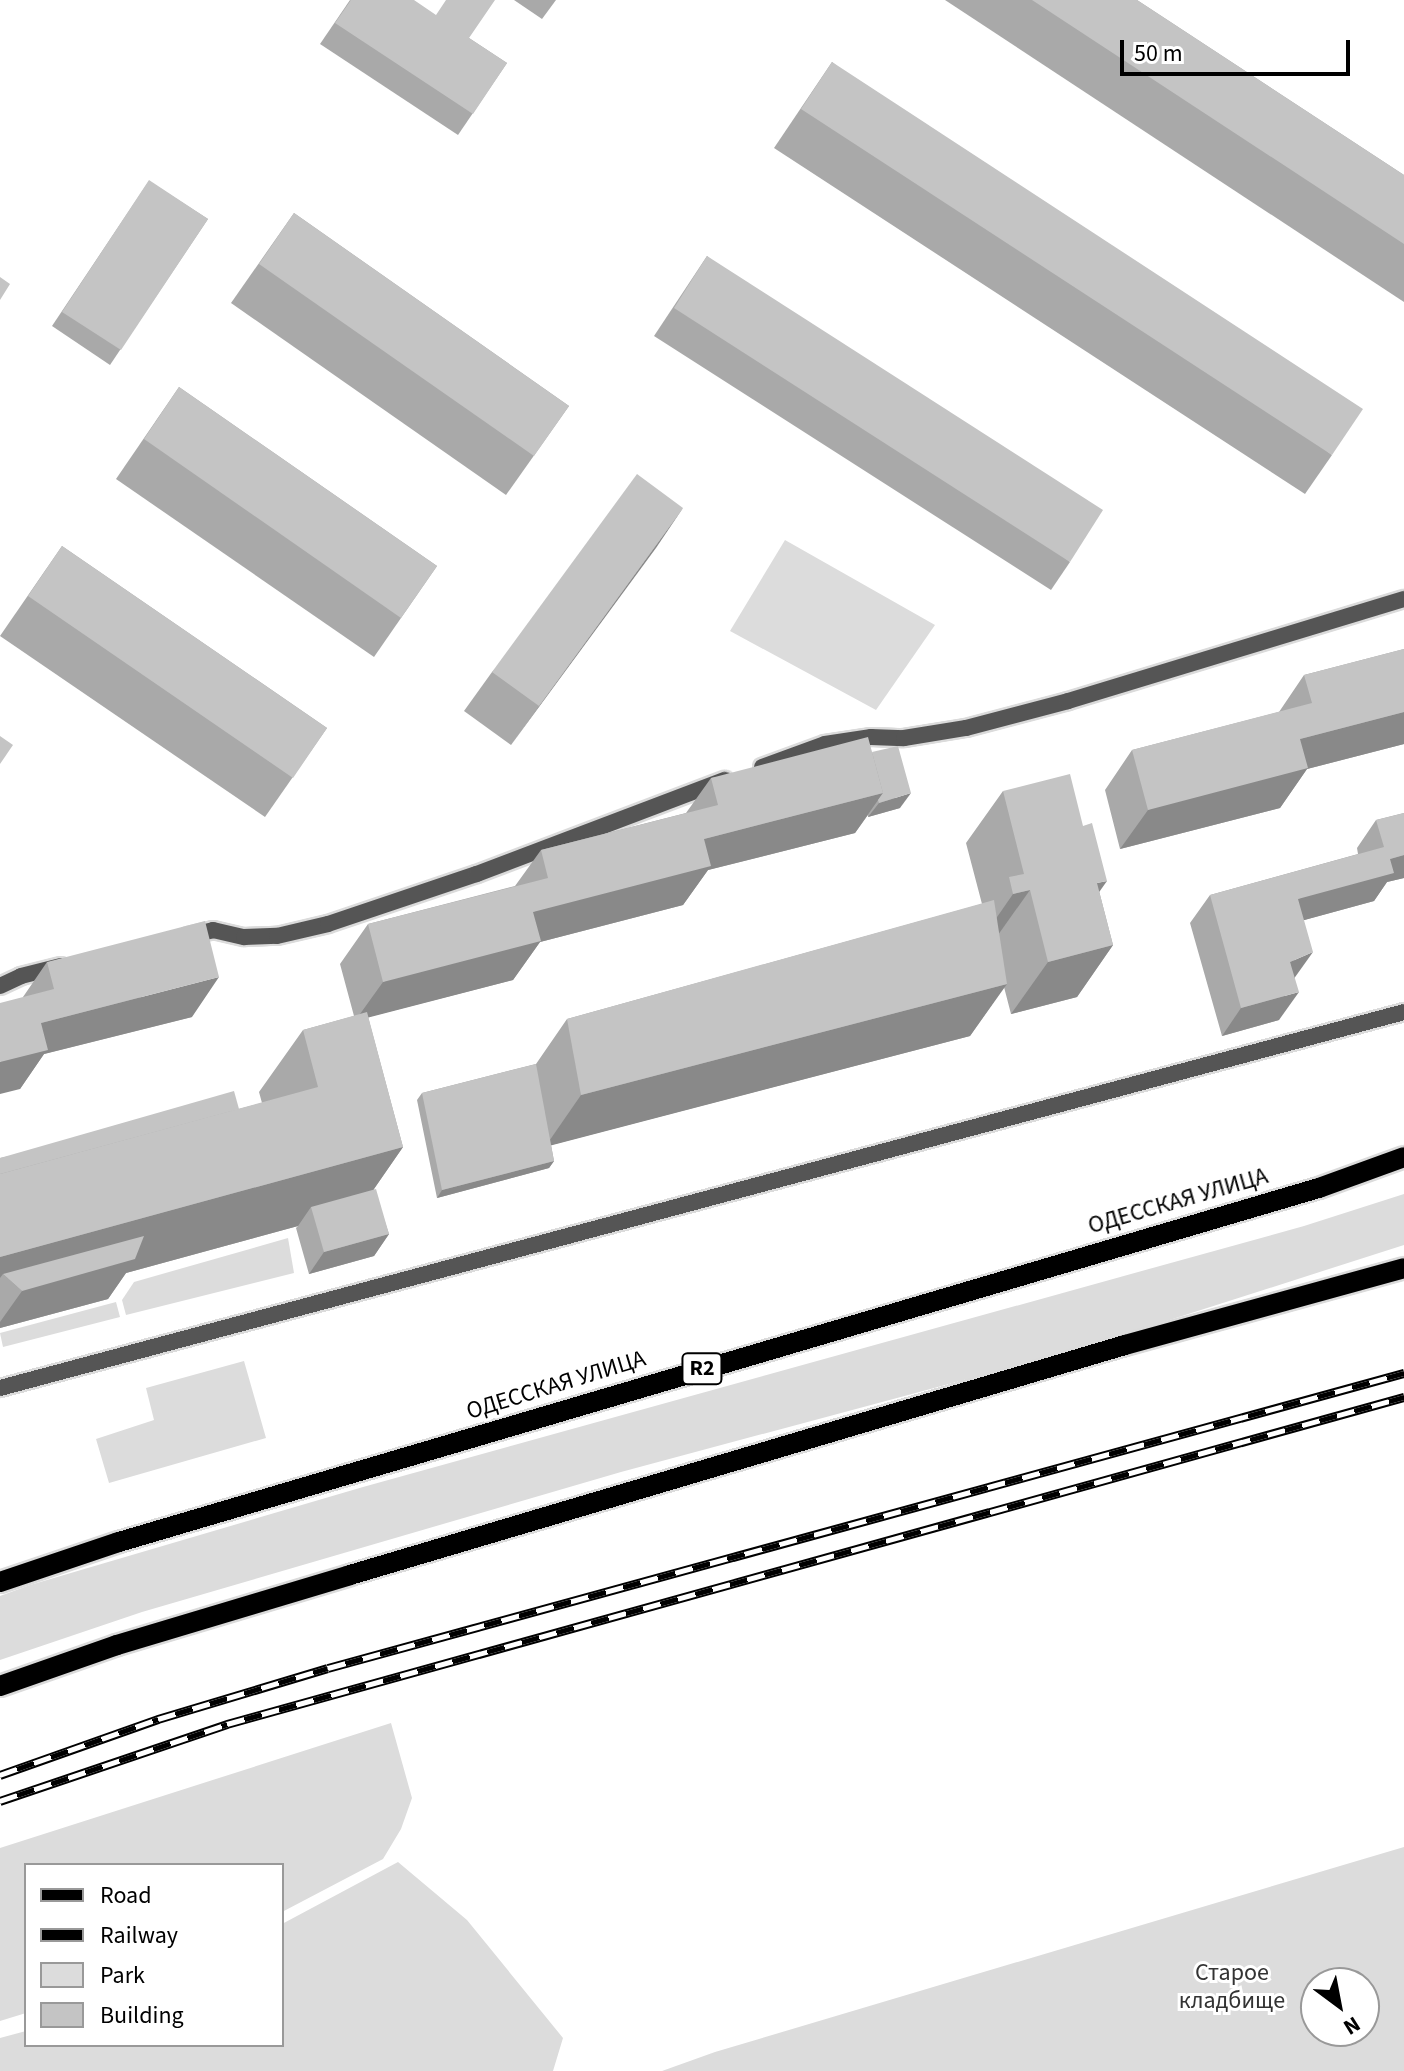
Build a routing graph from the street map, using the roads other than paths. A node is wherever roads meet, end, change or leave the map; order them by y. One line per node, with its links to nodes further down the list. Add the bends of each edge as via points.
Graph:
1 (1404, 599): 2 (street, via 966,728 825,744 328,924 277,936 244,937 213,930)
2 (168, 940)
3 (80, 962): 4 (street)
4 (0, 986)
5 (1404, 1012): 8 (street)
6 (1404, 1157): 9 (main road, ОДЕССКАЯ УЛИЦА / R2, via 1319,1188 134,1537)
7 (1404, 1268): 10 (main road, via 1125,1345 426,1553 117,1645)
8 (0, 1388)
9 (0, 1582)
10 (0, 1686)

